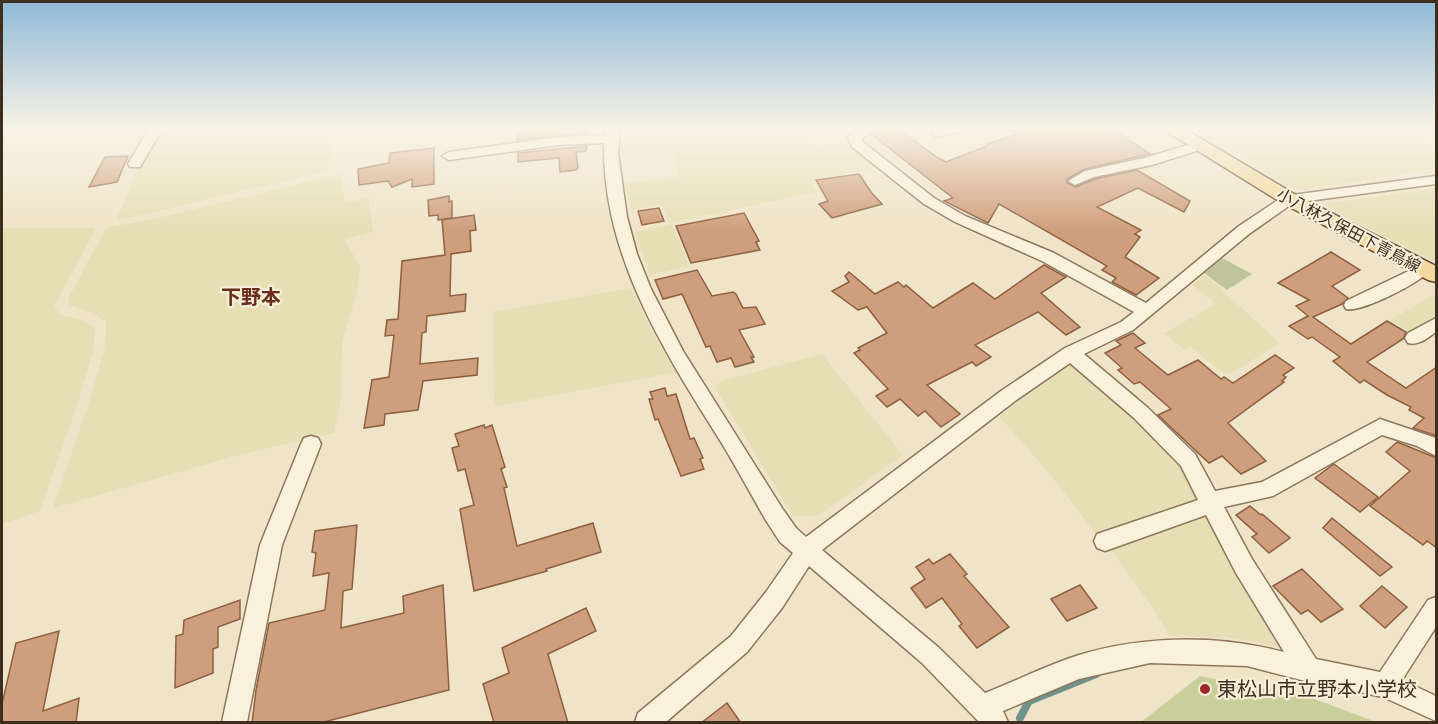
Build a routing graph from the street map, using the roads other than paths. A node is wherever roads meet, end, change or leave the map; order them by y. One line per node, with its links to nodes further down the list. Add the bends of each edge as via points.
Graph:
1 (613, 162): 18 (street, via 624,238 651,309 777,520)
2 (879, 162): 10 (street, via 929,201 960,219 1048,257)
3 (1148, 162): 6 (street)
4 (1225, 162): 7 (main road, 小八林久保田下青鳥線)
5 (1437, 180): 7 (street)
6 (1075, 181)
7 (1289, 199): 8 (main road, 小八林久保田下青鳥線); 10 (street, via 1244,230)
8 (1430, 272): 9 (street)
9 (1352, 305)
10 (1147, 311): 13 (street, via 1127,326)
11 (1437, 324): 12 (street)
12 (1414, 338)
13 (1071, 353): 16 (street, via 1188,460); 18 (street, via 1008,396)
14 (311, 444): 24 (street, via 271,545)
15 (1437, 448): 16 (street, via 1424,440 1380,427 1266,490)
16 (1212, 502): 17 (street); 20 (street, via 1244,567)
17 (1105, 541)
18 (807, 550): 23 (street, via 930,655); 25 (street, via 739,644)
19 (1437, 609): 21 (street)
20 (1309, 670): 21 (street); 23 (street, via 1247,654 1150,651 1079,667)
21 (1385, 684): 22 (street)
22 (1437, 709)
23 (989, 715)
24 (234, 723)
25 (647, 723)

